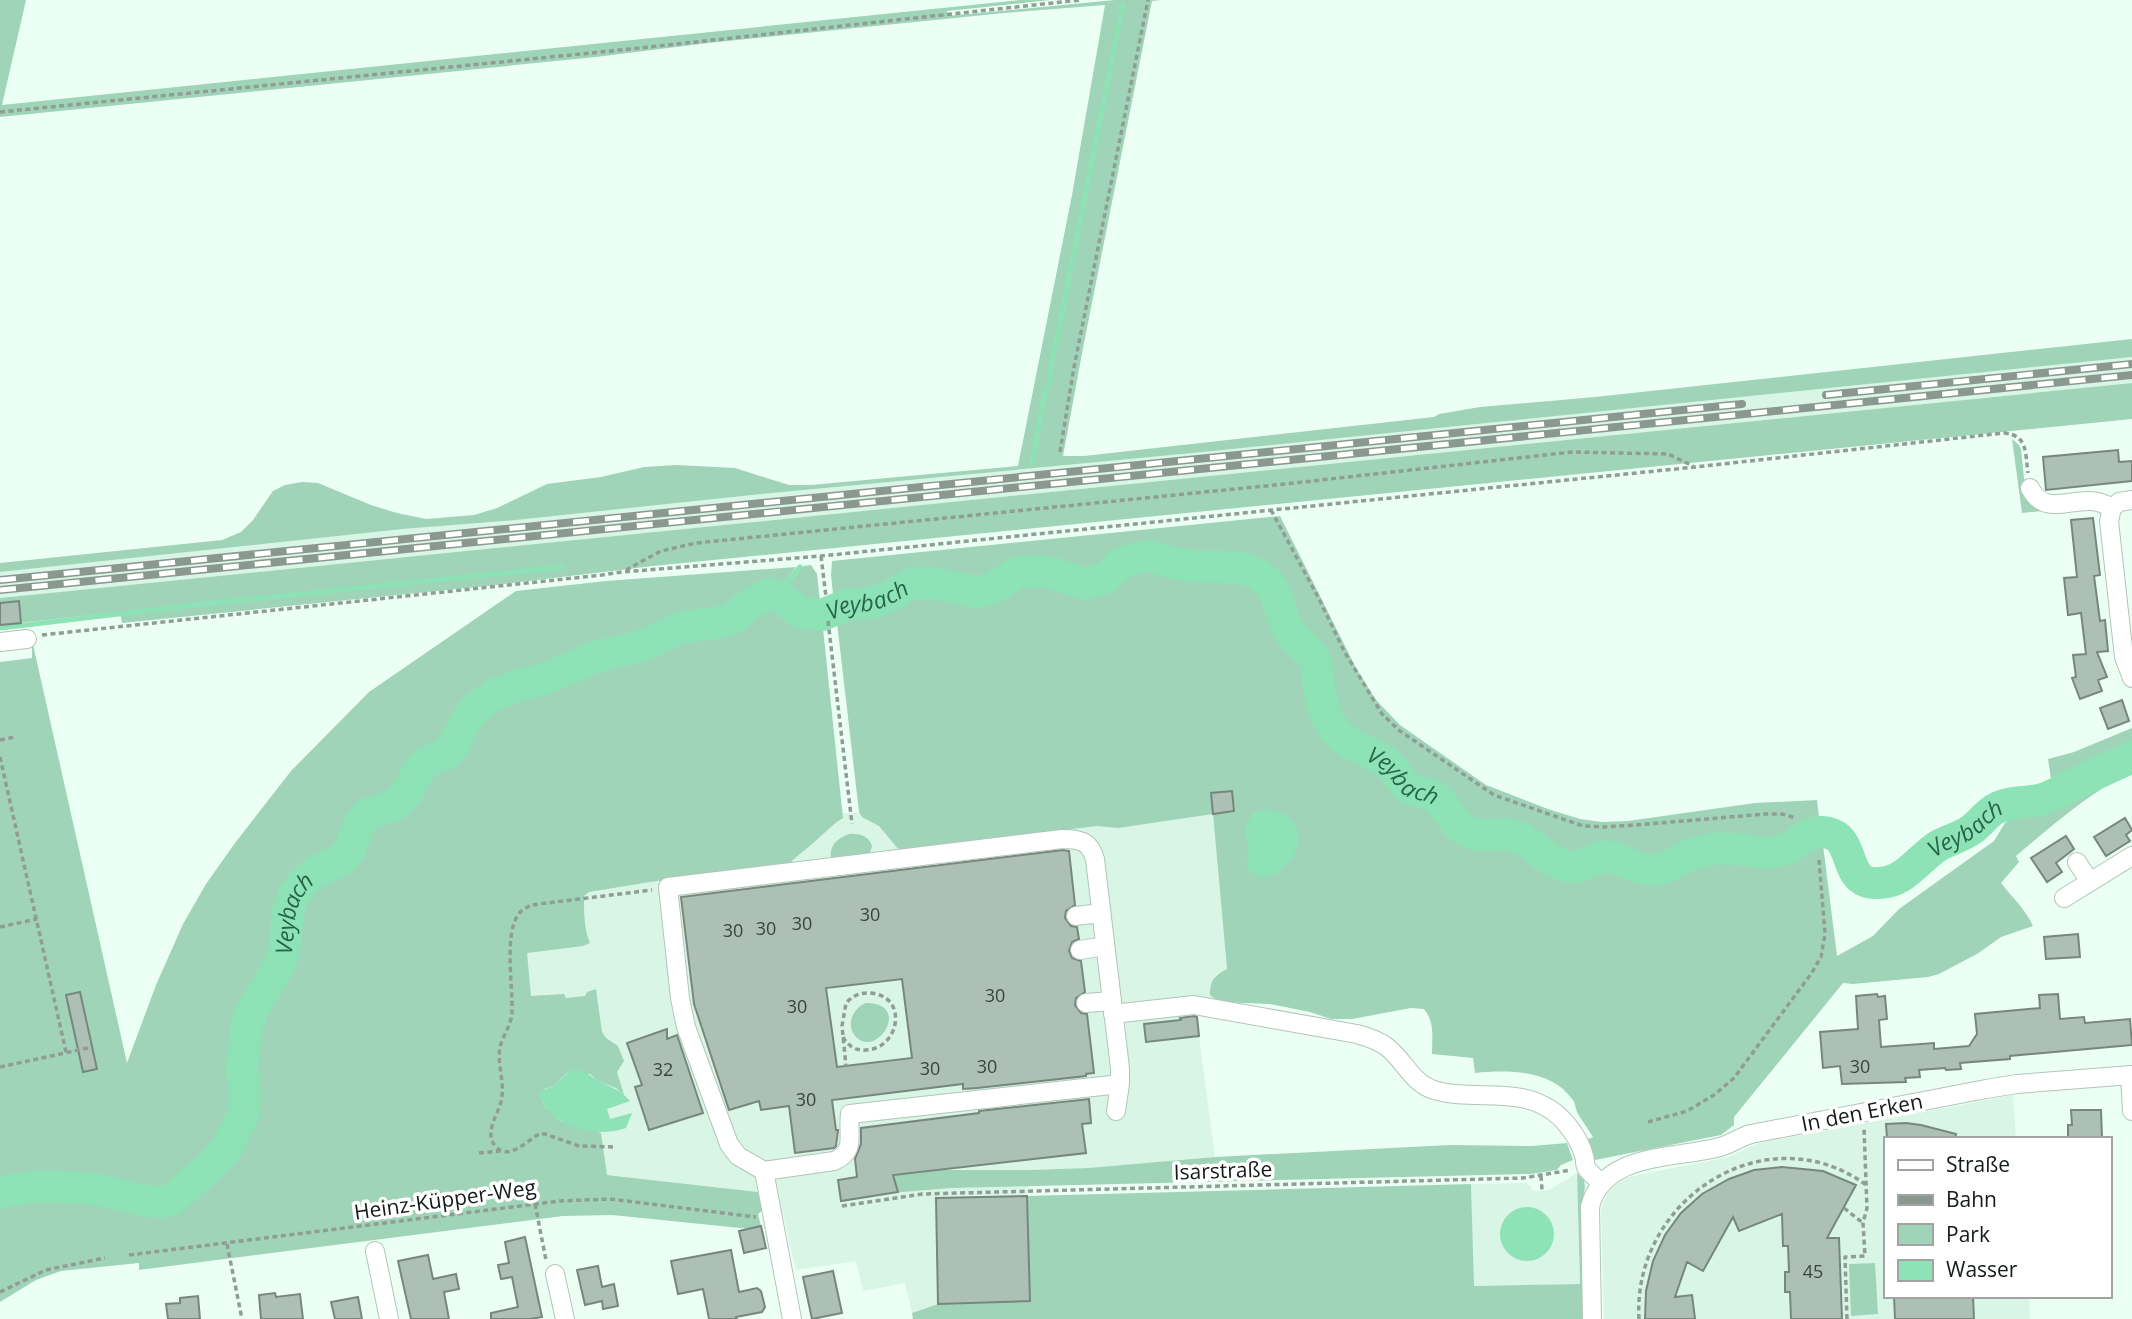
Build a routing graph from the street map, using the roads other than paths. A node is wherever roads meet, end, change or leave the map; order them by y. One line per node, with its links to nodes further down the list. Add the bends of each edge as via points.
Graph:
1 (2030, 488): 3 (street, via 2047,504 2092,501)
2 (2132, 500): 3 (street)
3 (2112, 508): 6 (street, via 2109,521 2124,657)
4 (27, 639): 5 (street)
5 (0, 642)
6 (2132, 678)
7 (2132, 856): 9 (street)
8 (2077, 862): 9 (street)
9 (2090, 882): 10 (street)
10 (2064, 898)
11 (1101, 913): 12 (street); 13 (street); 21 (street, via 1092,849 1076,839 668,887 686,1027 729,1143 738,1156)
12 (1076, 916)
13 (1105, 946): 14 (street); 16 (street)
14 (1080, 950)
15 (1086, 1003): 16 (street)
16 (1112, 1007): 18 (street); 22 (street, via 1194,1005 1375,1040 1429,1088 1455,1094 1515,1096 1543,1105 1566,1124 1586,1166)
17 (2131, 1075): 20 (street); 22 (street, In den Erken, via 2017,1084 1751,1133 1721,1147 1628,1166)
18 (1120, 1084): 19 (street); 21 (street, via 850,1114 850,1148 842,1158)
19 (1116, 1111)
20 (2132, 1111)
21 (764, 1171): 27 (street, via 769,1217)
22 (1601, 1182): 28 (street, via 1589,1214)
23 (375, 1251): 25 (street)
24 (552, 1272): 26 (street)
25 (389, 1319)
26 (565, 1319)
27 (792, 1319)
28 (1592, 1319)

